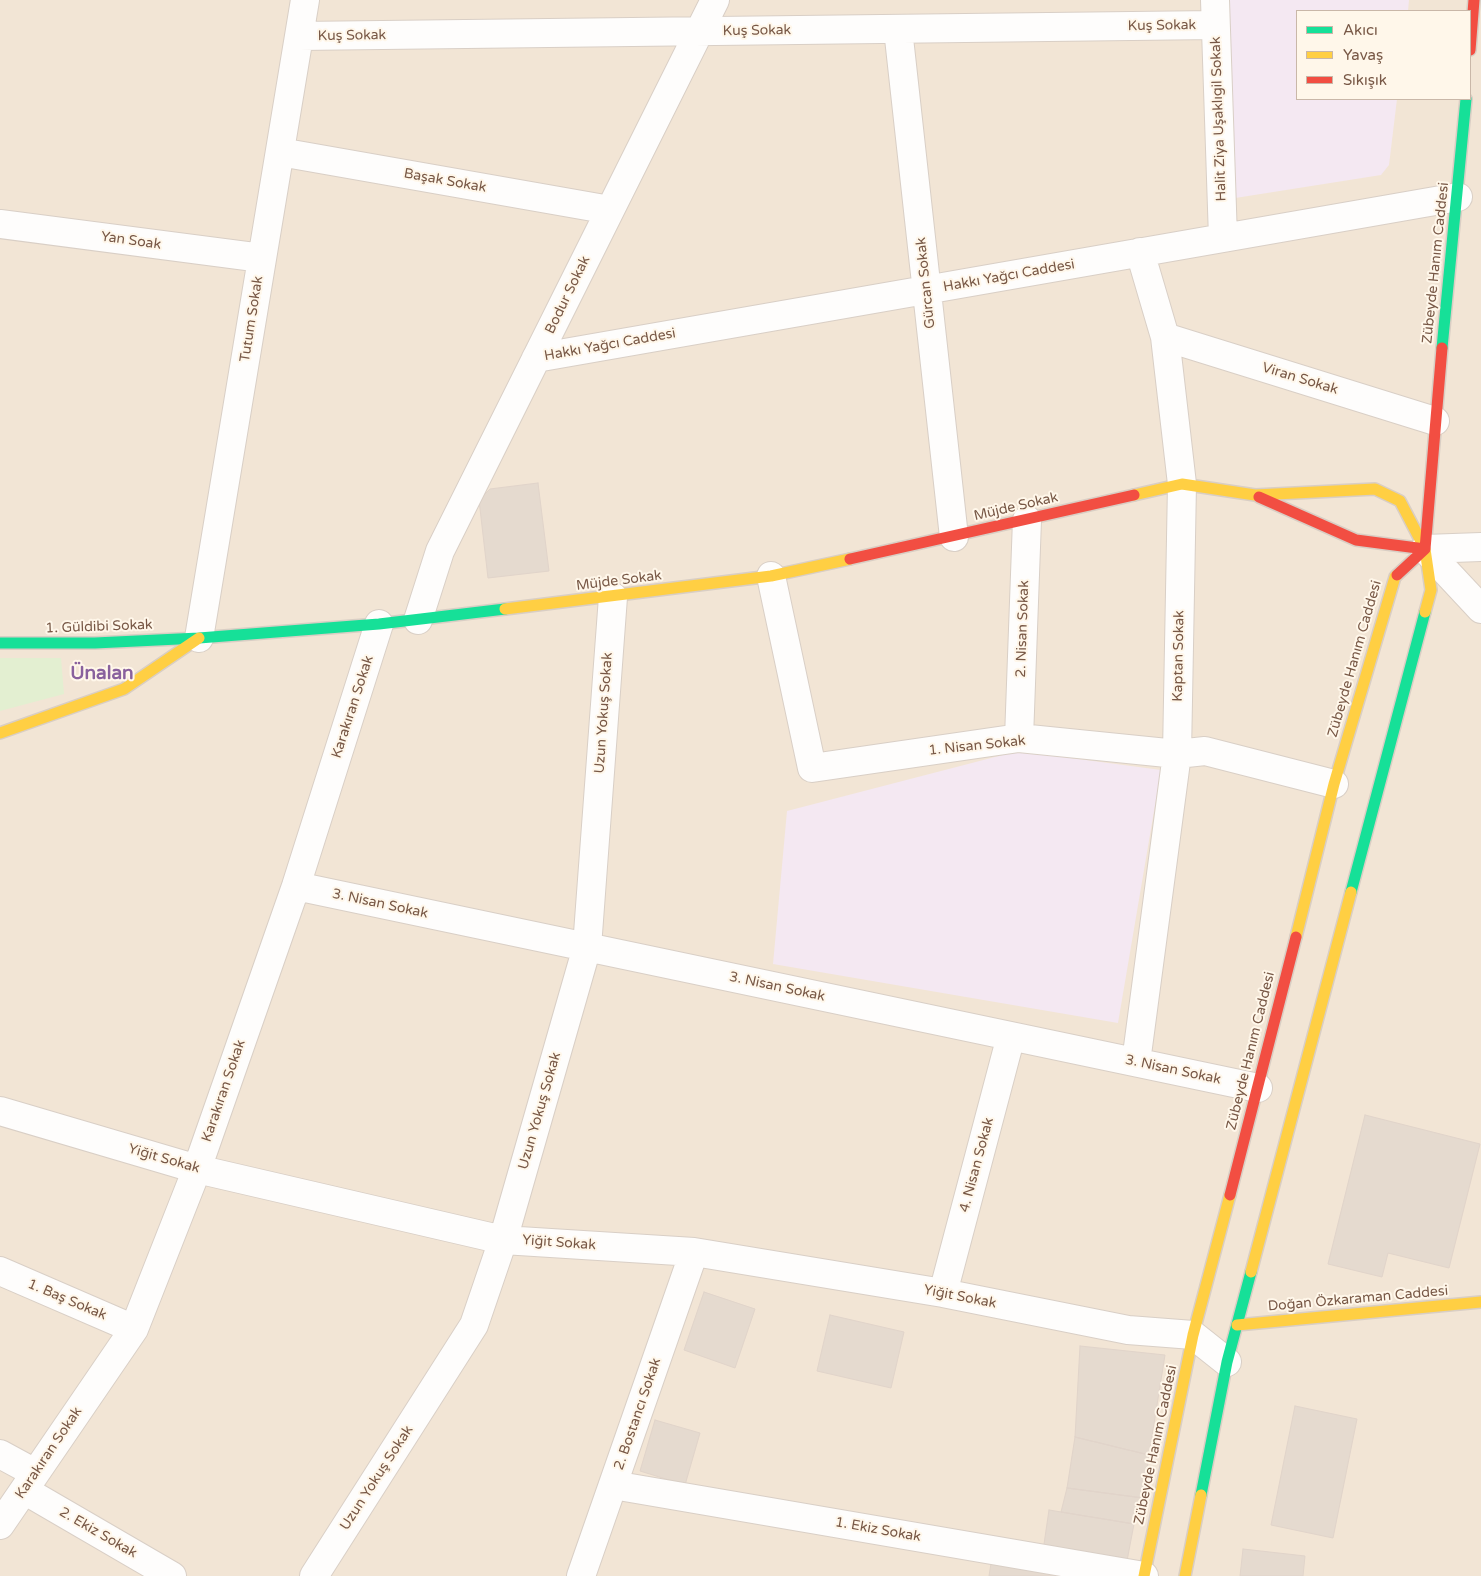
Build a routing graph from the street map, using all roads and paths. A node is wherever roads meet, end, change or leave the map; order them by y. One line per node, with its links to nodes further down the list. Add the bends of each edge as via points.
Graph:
1 (305, 0): 7 (street, Tutum Sokak)
2 (715, 0): 6 (street, Bodur Sokak)
3 (1474, 0): 8 (main road)
4 (1215, 13): 5 (street, Kuş Sokak); 14 (street, Halit Ziya Uşaklıgil Sokak)
5 (898, 29): 6 (street, Kuş Sokak); 17 (street, Gürcan Sokak)
6 (699, 32): 7 (street, Kuş Sokak); 12 (street, Bodur Sokak)
7 (299, 36): 10 (street, Tutum Sokak)
8 (1471, 38)
9 (1466, 100): 11 (main road, Zübeyde Hanım Caddesi)
10 (280, 152): 12 (street, Başak Sokak); 16 (street, Tutum Sokak)
11 (1462, 196): 14 (street, Hakkı Yağcı Caddesi); 20 (main road, Zübeyde Hanım Caddesi)
12 (610, 210): 19 (street, Bodur Sokak)
13 (0, 224): 16 (street, Yan Soak)
14 (1223, 238): 15 (street, Hakkı Yağcı Caddesi)
15 (1140, 252): 17 (street, Hakkı Yağcı Caddesi); 18 (street, Kaptan Sokak)
16 (262, 258): 32 (street, Tutum Sokak)
17 (927, 290): 19 (street, Hakkı Yağcı Caddesi); 24 (street, Gürcan Sokak)
18 (1165, 338): 20 (street, Viran Sokak); 21 (street, Kaptan Sokak)
19 (536, 358): 30 (street, Bodur Sokak, via 440,552)
20 (1435, 422): 26 (main road, Zübeyde Hanım Caddesi)
21 (1182, 484): 22 (main road, Müjde Sokak); 23 (main road, Müjde Sokak); 36 (street, Kaptan Sokak)
22 (1255, 496): 26 (main road, via 1356,540); 26 (main road, via 1375,489 1400,501)
23 (1027, 520): 24 (main road, Müjde Sokak); 35 (street, 2. Nisan Sokak)
24 (954, 537): 27 (main road, Müjde Sokak)
25 (1481, 547): 26 (street)
26 (1425, 549): 29 (street); 37 (main road, Zübeyde Hanım Caddesi, via 1395,577); 50 (main road, Zübeyde Hanım Caddesi, via 1431,590)
27 (771, 576): 28 (main road, Müjde Sokak); 35 (street, 1. Nisan Sokak, via 812,768)
28 (613, 597): 30 (main road, Müjde Sokak); 39 (street, Uzun Yokuş Sokak)
29 (1481, 609)
30 (418, 620): 31 (main road, Müjde Sokak)
31 (379, 624): 32 (main road, Müjde Sokak); 38 (street, Karakıran Sokak)
32 (199, 638): 33 (main road, 1. Güldibi Sokak); 34 (main road, Müjde Sokak, via 124,689)
33 (0, 643)
34 (0, 733)
35 (1019, 738): 36 (street, 1. Nisan Sokak)
36 (1177, 754): 37 (street, 1. Nisan Sokak, via 1205,751); 41 (street, Kaptan Sokak)
37 (1334, 784): 42 (main road, Zübeyde Hanım Caddesi)
38 (296, 886): 39 (street, 3. Nisan Sokak); 44 (street, Karakıran Sokak)
39 (587, 947): 40 (street, 3. Nisan Sokak); 45 (street, Uzun Yokuş Sokak)
40 (1011, 1036): 41 (street, 3. Nisan Sokak); 48 (street, 4. Nisan Sokak)
41 (1136, 1062): 42 (street, 3. Nisan Sokak)
42 (1258, 1088): 53 (main road, Zübeyde Hanım Caddesi)
43 (0, 1111): 44 (street, Yiğit Sokak)
44 (197, 1169): 45 (street, Yiğit Sokak); 51 (street, Karakıran Sokak)
45 (503, 1240): 46 (street, Yiğit Sokak); 61 (street, Uzun Yokuş Sokak, via 474,1325)
46 (694, 1252): 48 (street, Yiğit Sokak); 58 (street, 2. Bostancı Sokak)
47 (0, 1271): 51 (street, 1. Baş Sokak)
48 (943, 1293): 52 (street, Yiğit Sokak)
49 (1481, 1302): 50 (main road, Doğan Özkaraman Caddesi)
50 (1237, 1326): 55 (main road, Zübeyde Hanım Caddesi)
51 (134, 1329): 57 (street, Karakıran Sokak)
52 (1128, 1330): 53 (street); 54 (street)
53 (1193, 1335): 54 (main road, Zübeyde Hanım Caddesi); 55 (street)
54 (1188, 1361): 55 (street); 63 (main road, Zübeyde Hanım Caddesi)
55 (1228, 1362): 64 (main road, Zübeyde Hanım Caddesi)
56 (0, 1454): 57 (street, 2. Ekiz Sokak)
57 (29, 1482): 59 (street, Karakıran Sokak); 60 (street, 2. Ekiz Sokak)
58 (613, 1485): 62 (street, 2. Bostancı Sokak); 63 (street, 1. Ekiz Sokak)
59 (0, 1526)
60 (172, 1576)
61 (314, 1576)
62 (581, 1576)
63 (1144, 1576)
64 (1185, 1576)

